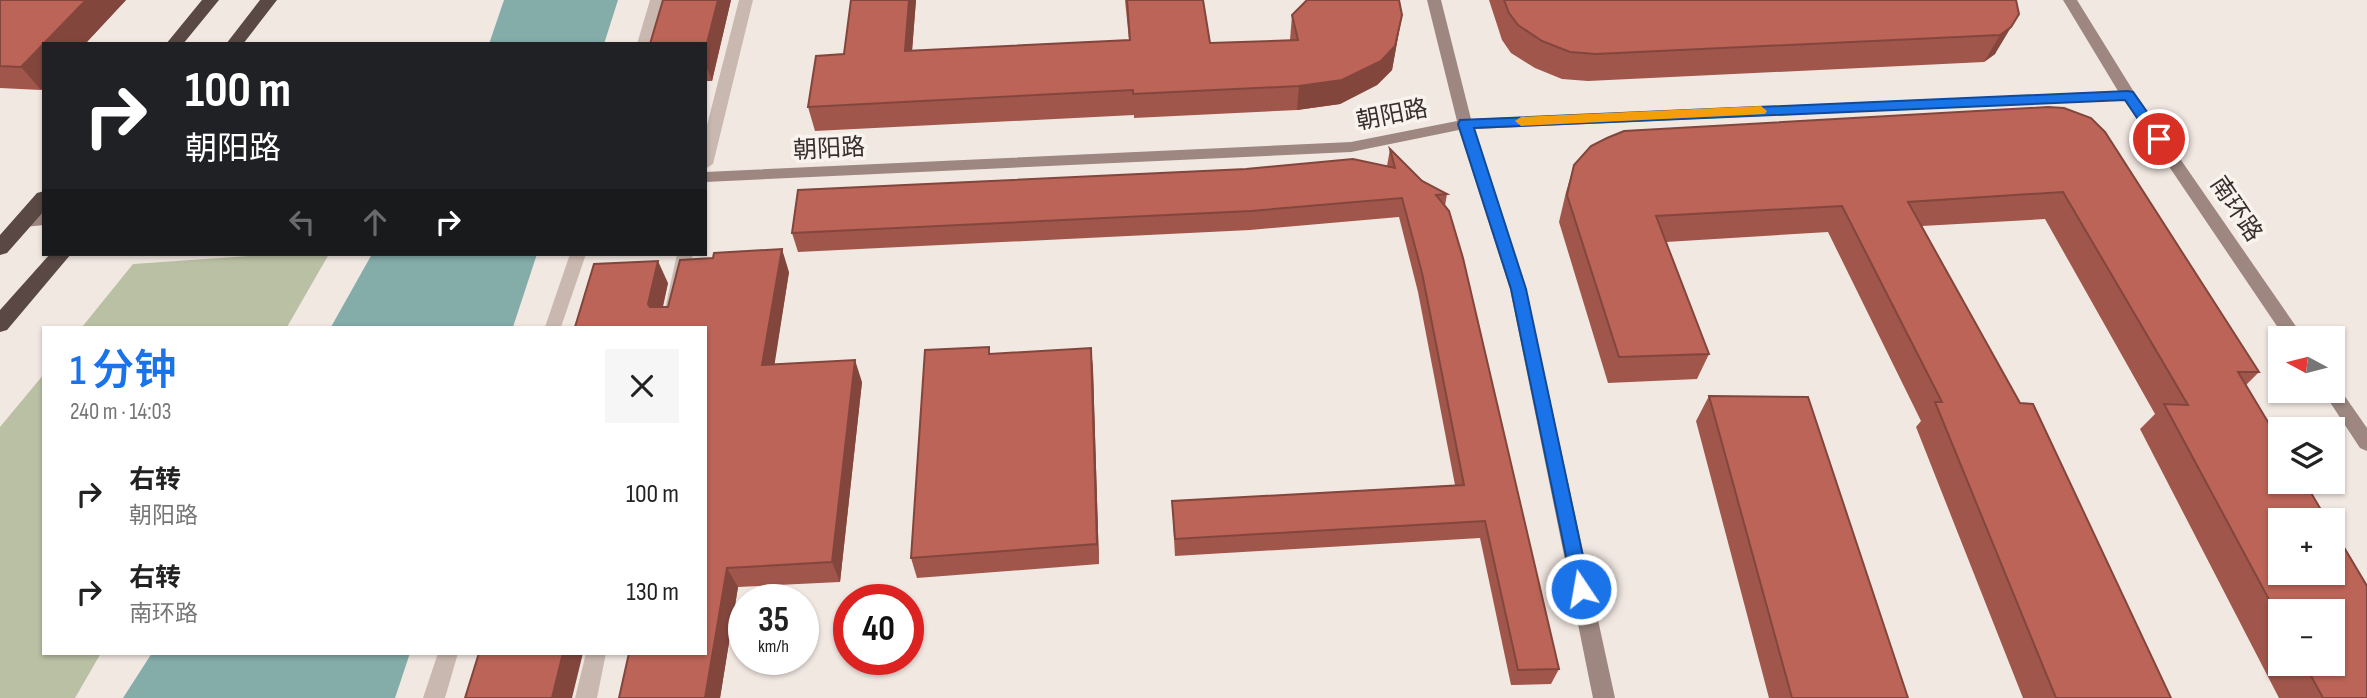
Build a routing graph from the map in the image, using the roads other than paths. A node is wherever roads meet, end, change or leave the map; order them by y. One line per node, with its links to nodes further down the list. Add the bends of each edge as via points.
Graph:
1 (211, 0): 7 (highway)
2 (269, 0): 8 (highway)
3 (657, 0): 9 (street)
4 (747, 0): 12 (street)
5 (1434, 0): 11 (street)
6 (2070, 0): 10 (street, 南环路)
7 (176, 42)
8 (236, 42)
9 (645, 42)
10 (2128, 95): 11 (street, 朝阳路); 23 (street, 南环路)
11 (1465, 124): 13 (street, 朝阳路, via 1352,147); 30 (street, via 1518,289)
12 (707, 156)
13 (707, 177)
14 (42, 202): 15 (highway)
15 (34, 220): 16 (highway)
16 (0, 248)
17 (59, 256): 20 (highway)
18 (577, 256): 21 (street)
19 (685, 256): 22 (street)
20 (0, 324)
21 (553, 326)
22 (668, 326)
23 (2287, 326)
24 (2340, 403): 25 (street)
25 (2367, 443)
26 (447, 655): 28 (street)
27 (596, 655): 29 (street)
28 (434, 698)
29 (586, 698)
30 (1604, 698)

